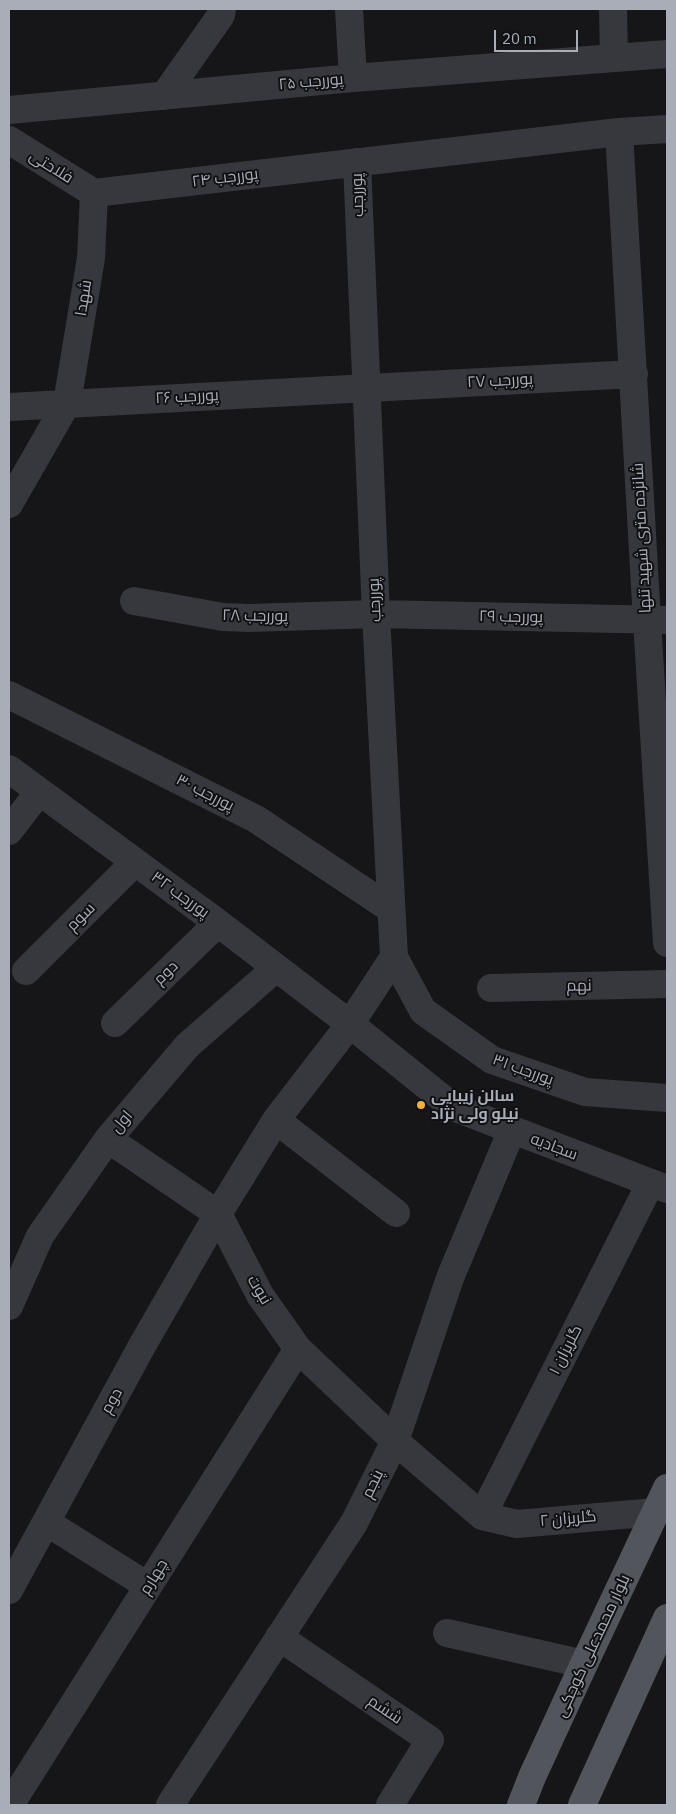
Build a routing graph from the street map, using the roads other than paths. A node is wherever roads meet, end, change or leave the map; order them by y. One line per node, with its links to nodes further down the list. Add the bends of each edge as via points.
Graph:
1 (222, 9): 7 (street)
2 (349, 9): 6 (street)
3 (613, 9): 5 (street)
4 (667, 54): 5 (street, پوررجب ۲۵)
5 (614, 57): 6 (street, پوررجب ۲۵)
6 (353, 78): 7 (street, پوررجب ۲۵)
7 (164, 96): 8 (street, پوررجب ۲۵)
8 (9, 110)
9 (667, 129): 10 (street)
10 (619, 132): 12 (street); 14 (street, شانزده متری شهید تنها)
11 (9, 140): 13 (street, فلاحتی)
12 (356, 162): 13 (street, پوررجب ۲۴); 15 (street, پوررجب)
13 (94, 193): 16 (street, شهدا, via 91,258)
14 (634, 374): 15 (street, پوررجب ۲۷); 21 (street, شانزده متری شهید تنها)
15 (366, 388): 16 (street, پوررجب ۲۶); 20 (street, پوررجب)
16 (67, 403): 17 (street, پوررجب ۲۶); 18 (street)
17 (9, 407)
18 (9, 504)
19 (134, 601): 20 (street, پوررجب ۲۸, via 223,617)
20 (376, 614): 21 (street, پوررجب ۲۹); 28 (street, پوررجب)
21 (657, 621): 27 (street, شانزده متری شهید تنها, via 659,801)
22 (9, 695): 28 (street, پوررجب ۳۰, via 256,819)
23 (9, 769): 24 (street, پوررجب ۳۲)
24 (39, 792): 25 (street); 26 (street, پوررجب ۳۲)
25 (9, 831)
26 (135, 862): 29 (street, پوررجب ۳۲); 33 (street, سوم)
27 (666, 902): 30 (street, شانزده متری شهید تنها)
28 (391, 908): 31 (street, پوررجب)
29 (218, 923): 32 (street, پوررجب ۳۲); 36 (street, دوم)
30 (667, 943)
31 (394, 957): 37 (street); 38 (street, پوررجب ۳۱, via 422,1011 492,1060 585,1092)
32 (276, 968): 37 (street, پوررجب ۳۲); 41 (street, اول, via 186,1046)
33 (26, 971)
34 (667, 984): 35 (street, نهم)
35 (491, 988)
36 (115, 1023)
37 (350, 1024): 39 (street); 40 (street, سجادیه, via 452,1107)
38 (667, 1098)
39 (276, 1120): 43 (street); 44 (street)
40 (512, 1130): 42 (street, سجادیه); 47 (street, پنجم, via 450,1278)
41 (108, 1139): 44 (street); 45 (street, اول, via 40,1236)
42 (659, 1187): 49 (street, گلریزان ۱)
43 (396, 1213)
44 (218, 1214): 46 (street, نبوت, via 260,1295); 50 (street, دوم)
45 (9, 1306)
46 (298, 1348): 47 (street, نبوت); 51 (street, چهارم)
47 (395, 1441): 49 (street, نبوت); 55 (street, پنجم, via 354,1523)
48 (662, 1500): 49 (street, گلریزان ۲, via 517,1524); 56 (main road, بلوار محمدعلی کوچکی)
49 (482, 1516)
50 (46, 1522): 51 (street); 52 (street, دوم)
51 (148, 1586): 57 (street, چهارم)
52 (9, 1590)
53 (667, 1618): 61 (main road)
54 (447, 1633): 56 (street)
55 (279, 1637): 58 (street, پنجم); 59 (street, ششم, via 430,1740)
56 (584, 1664): 60 (main road, بلوار محمدعلی کوچکی)
57 (10, 1805)
58 (170, 1805)
59 (390, 1805)
60 (521, 1805)
61 (582, 1805)

